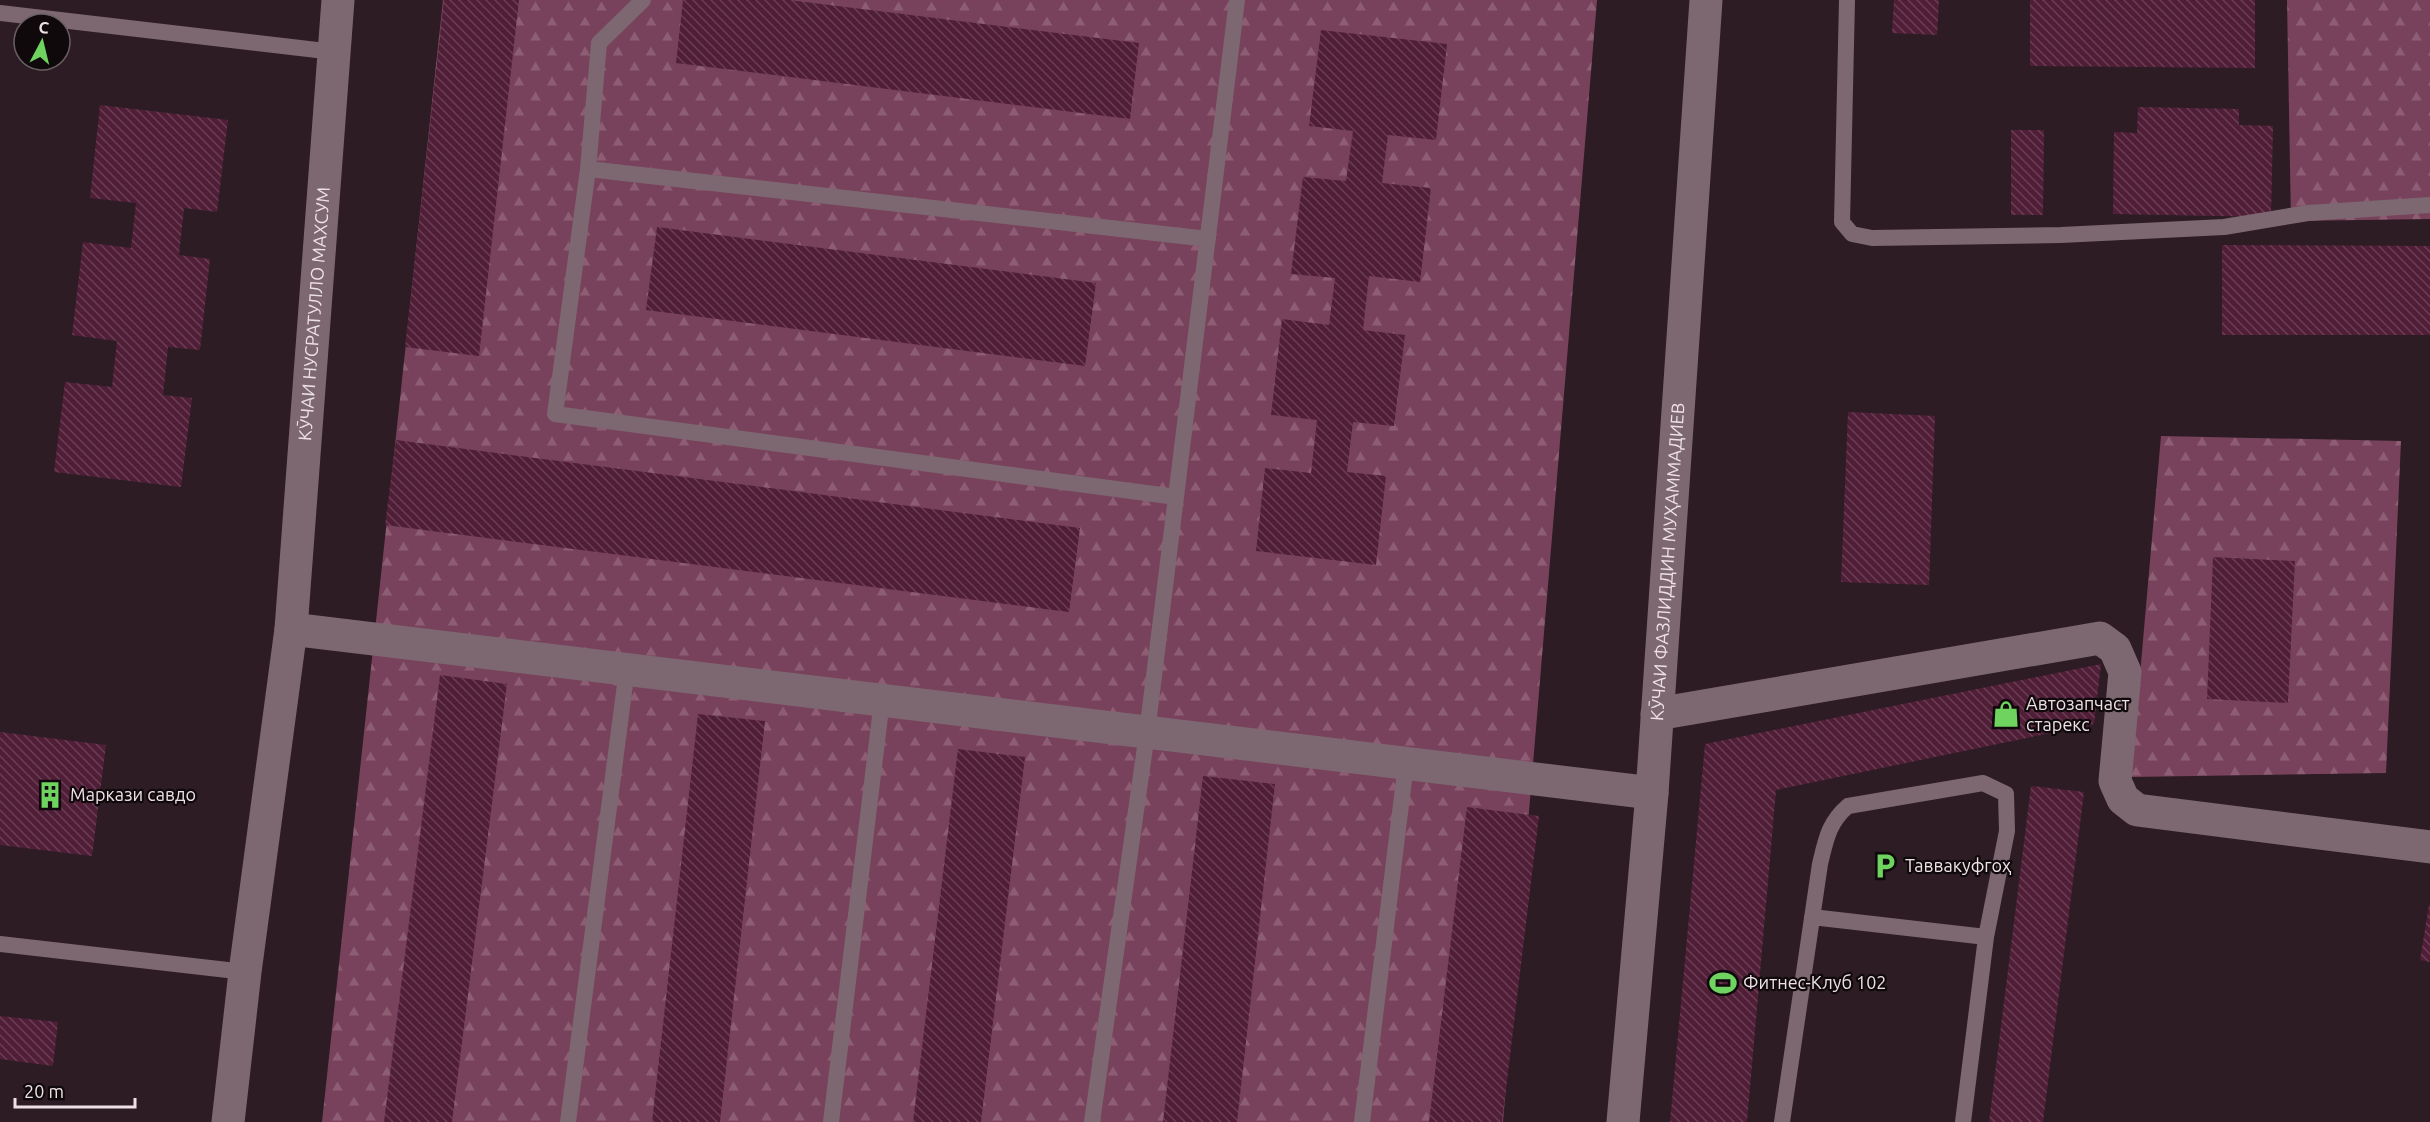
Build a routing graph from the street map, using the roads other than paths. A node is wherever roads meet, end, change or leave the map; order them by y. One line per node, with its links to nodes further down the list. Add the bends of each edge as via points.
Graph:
1 (338, 0): 7 (street, КӮЧАИ НУСРАТУЛЛО МАХСУМ)
2 (643, 0): 8 (lane, via 599,43)
3 (1237, 0): 10 (lane)
4 (1706, 0): 15 (street, КӮЧАИ ФАЗЛИДДИН МУҲАММАДИЕВ)
5 (1847, 0): 9 (lane, via 1841,190 1842,222 1852,234 1872,238 2061,235 2212,228 2308,213)
6 (0, 13): 7 (lane)
7 (334, 52): 12 (street, КӮЧАИ НУСРАТУЛЛО МАХСУМ)
8 (588, 169): 10 (lane); 11 (lane, via 555,414)
9 (2430, 205)
10 (1208, 239): 11 (lane)
11 (1176, 497): 16 (lane)
12 (291, 629): 13 (street); 23 (street, КӮЧАИ НУСРАТУЛЛО МАХСУМ)
13 (627, 669): 14 (street); 25 (lane)
14 (882, 700): 16 (street); 26 (lane)
15 (1657, 714): 18 (street, КӮЧАИ ФАЗЛИДДИН МУҲАММАДИЕВ); 19 (street, via 2100,638 2115,649 2125,672 2115,781 2123,799 2137,810)
16 (1147, 732): 17 (street); 27 (lane)
17 (1407, 764): 18 (street); 28 (lane)
18 (1652, 793): 29 (street, КӮЧАИ ФАЗЛИДДИН МУҲАММАДИЕВ)
19 (2430, 847)
20 (1812, 917): 21 (lane); 21 (lane, via 1827,833 1848,806 1983,783 2006,794 2007,831); 30 (lane)
21 (1986, 937): 31 (lane)
22 (0, 944): 23 (lane)
23 (245, 972): 24 (street, КӮЧАИ НУСРАТУЛЛО МАХСУМ)
24 (228, 1122)
25 (568, 1122)
26 (831, 1122)
27 (1092, 1122)
28 (1362, 1122)
29 (1623, 1122)
30 (1782, 1122)
31 (1963, 1122)

